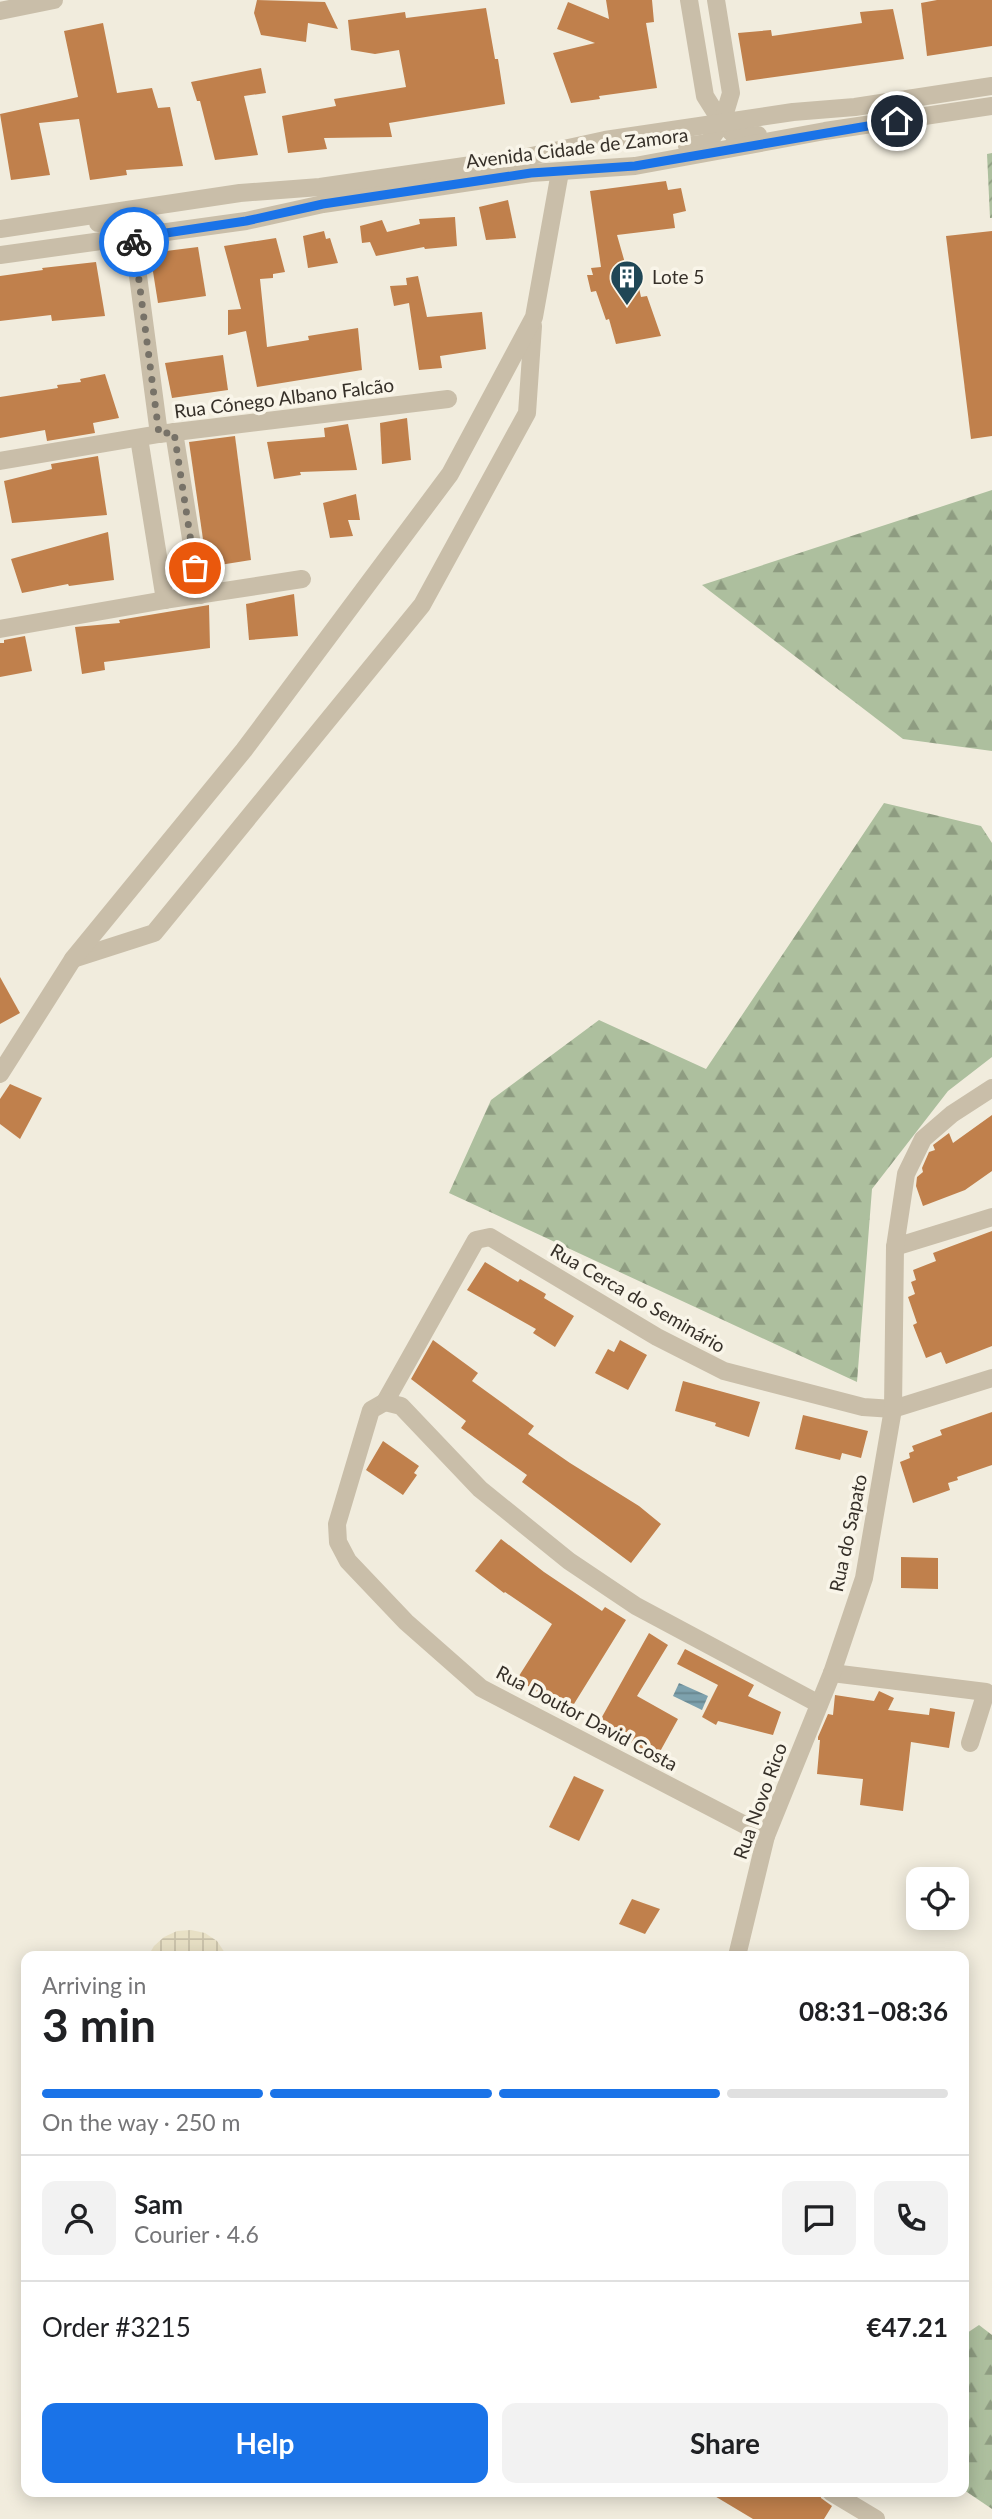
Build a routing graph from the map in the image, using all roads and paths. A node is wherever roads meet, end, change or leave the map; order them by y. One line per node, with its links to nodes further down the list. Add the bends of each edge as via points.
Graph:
1 (54, 0): 4 (street)
2 (689, 0): 7 (street)
3 (716, 0): 6 (street)
4 (0, 11)
5 (992, 86): 9 (street, Avenida Cidade de Zamora)
6 (730, 93): 9 (street, via 734,108); 10 (street)
7 (705, 96): 10 (street); 11 (street)
8 (992, 106): 12 (street, Avenida Cidade de Zamora)
9 (761, 117): 10 (street, Avenida Cidade de Zamora)
10 (722, 123): 11 (street, Avenida Cidade de Zamora); 12 (street, via 736,138); 13 (street, via 708,143 667,149)
11 (689, 128): 15 (street, Avenida Cidade de Zamora, via 320,187)
12 (825, 131): 13 (street, Avenida Cidade de Zamora)
13 (635, 166): 14 (street, Avenida Cidade de Zamora)
14 (560, 172): 18 (street, Avenida Cidade de Zamora, via 323,204); 20 (street)
15 (216, 196): 16 (street, Avenida Cidade de Zamora); 18 (street, via 198,208 150,214)
16 (43, 222): 17 (street, Avenida Cidade de Zamora); 18 (street, via 59,227 118,221 129,228)
17 (0, 229)
18 (133, 238): 19 (street, Avenida Cidade de Zamora); 22 (street)
19 (0, 255)
20 (534, 317): 29 (street, via 450,474 244,750); 29 (street, via 527,413 422,604 154,933)
21 (448, 400): 22 (street, Rua Cónego Albano Falcão)
22 (166, 433): 23 (street, Rua Cónego Albano Falcão); 26 (street)
23 (139, 438): 24 (street, Rua Cónego Albano Falcão); 27 (street)
24 (0, 461)
25 (302, 579): 26 (street)
26 (200, 595): 27 (street)
27 (165, 600): 28 (street)
28 (0, 629)
29 (73, 959): 30 (street)
30 (0, 1074)
31 (992, 1087): 34 (street, Rua do Sapato, via 923,1139 906,1174)
32 (992, 1217): 34 (street)
33 (490, 1237): 36 (street, Rua Doutor David Costa, via 476,1240); 37 (street, Rua Cerca do Seminário, via 724,1371 863,1407)
34 (895, 1247): 37 (street, Rua do Sapato)
35 (992, 1378): 37 (street)
36 (385, 1402): 39 (street, via 401,1406 480,1489 569,1562 636,1606); 41 (street, Rua Doutor David Costa, via 371,1410 337,1524 338,1542 348,1561 406,1622 481,1688)
37 (893, 1409): 38 (street, Rua do Sapato, via 863,1578)
38 (832, 1673): 39 (street, Rua do Sapato); 40 (street, via 986,1692)
39 (819, 1704): 41 (street, Rua Novo Rico)
40 (970, 1743)
41 (766, 1836): 42 (street, Rua Novo Rico)
42 (738, 1951)
43 (839, 2497): 44 (street)
44 (876, 2519)

